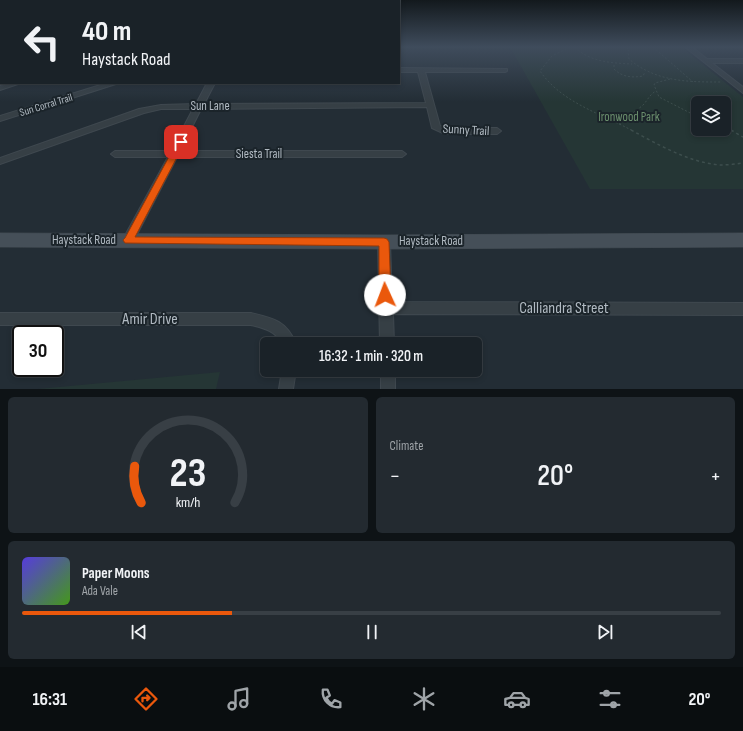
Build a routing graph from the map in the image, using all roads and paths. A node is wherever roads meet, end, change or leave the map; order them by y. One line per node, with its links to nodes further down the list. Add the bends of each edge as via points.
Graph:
1 (544, 65): 23 (path, via 540,71 559,94)
2 (614, 65): 9 (path, via 616,72 626,76 638,78)
3 (636, 65): 9 (path)
4 (674, 65): 11 (path)
5 (710, 65): 18 (street)
6 (400, 70): 7 (street)
7 (421, 70): 8 (street); 19 (street)
8 (505, 70)
9 (645, 72): 10 (path)
10 (670, 79): 11 (path); 17 (path, via 655,83)
11 (693, 82): 12 (path)
12 (726, 82)
13 (14, 84): 16 (street)
14 (112, 84): 22 (street, Sun Corral Trail)
15 (210, 84): 20 (street)
16 (0, 88)
17 (657, 91): 21 (path, via 663,100); 23 (path, via 646,96 643,105 630,116 620,120)
18 (743, 91)
19 (429, 105): 20 (street, Sun Lane); 25 (street, Sunny Trail, via 436,128 445,131)
20 (199, 106): 28 (street); 30 (street, Sun Lane, via 161,107 142,111)
21 (691, 114)
22 (0, 119)
23 (620, 125): 31 (path, via 640,136 706,162 718,165)
24 (731, 130): 26 (path)
25 (497, 131)
26 (743, 137)
27 (116, 154): 28 (street, Siesta Trail)
28 (174, 154): 29 (street, Siesta Trail); 33 (street)
29 (402, 154)
30 (0, 161)
31 (743, 163)
32 (0, 240): 33 (street, Haystack Road)
33 (128, 240): 35 (street, Haystack Road)
34 (743, 240): 35 (street, Haystack Road)
35 (384, 242): 36 (street)
36 (385, 308): 37 (street, Calliandra Street); 40 (street)
37 (743, 309)
38 (0, 319): 39 (street, Amir Drive, via 251,319 274,325)
39 (287, 337)
40 (387, 337)
41 (288, 377): 43 (street)
42 (388, 377): 44 (street)
43 (286, 389)
44 (388, 389)

